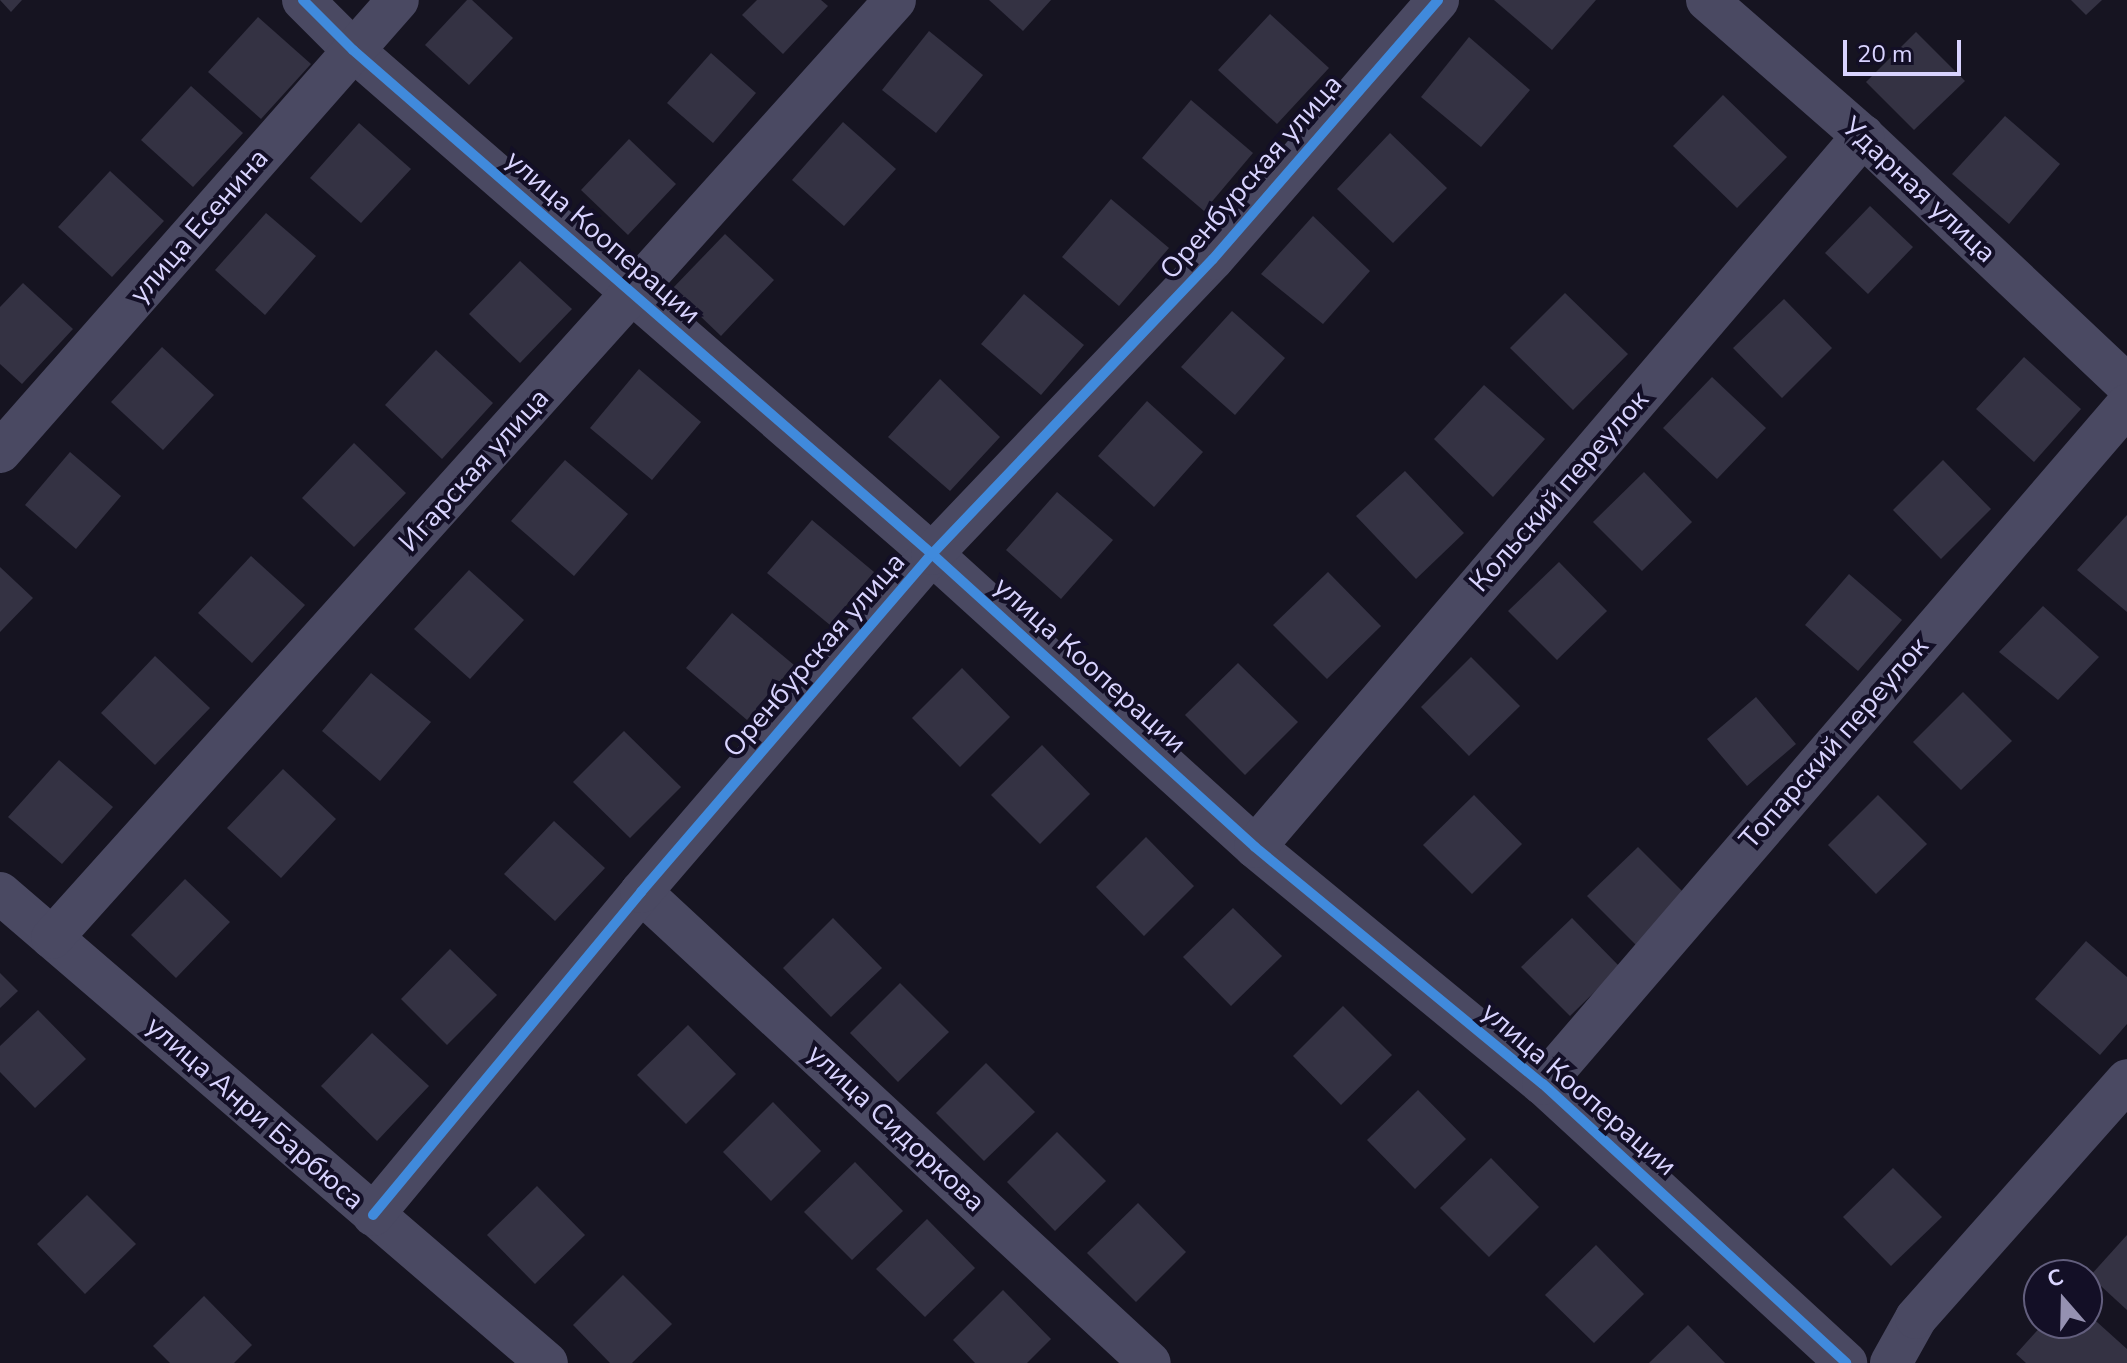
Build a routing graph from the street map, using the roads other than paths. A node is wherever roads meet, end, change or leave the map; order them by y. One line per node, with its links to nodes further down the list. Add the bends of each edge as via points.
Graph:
1 (303, 0): 6 (street, улица Кооперации)
2 (398, 0): 6 (street, улица Есенина)
3 (895, 0): 8 (street, Игарская улица)
4 (1438, 0): 12 (street, Оренбурская улица, via 1213,259)
5 (1707, 0): 7 (street, Ударная улица)
6 (353, 50): 8 (street, улица Кооперации); 11 (street, улица Есенина)
7 (1863, 136): 9 (street, Ударная улица); 13 (street, Кольский переулок)
8 (632, 295): 12 (street, улица Кооперации); 16 (street, Игарская улица)
9 (2127, 385)
10 (2127, 405): 18 (street, Топарский переулок)
11 (0, 452)
12 (932, 554): 13 (street, улица Кооперации); 14 (street, Оренбурская улица)
13 (1255, 847): 18 (street, улица Кооперации)
14 (641, 892): 19 (street, Оренбурская улица); 21 (street, улица Сидоркова)
15 (0, 893): 16 (street, улица Анри Барбюса)
16 (52, 938): 19 (street, улица Анри Барбюса)
17 (2127, 1080): 23 (street, via 1916,1318)
18 (1543, 1084): 22 (street, улица Кооперации)
19 (373, 1215): 20 (street, улица Анри Барбюса)
20 (547, 1363)
21 (1150, 1363)
22 (1846, 1363)
23 (1891, 1363)

